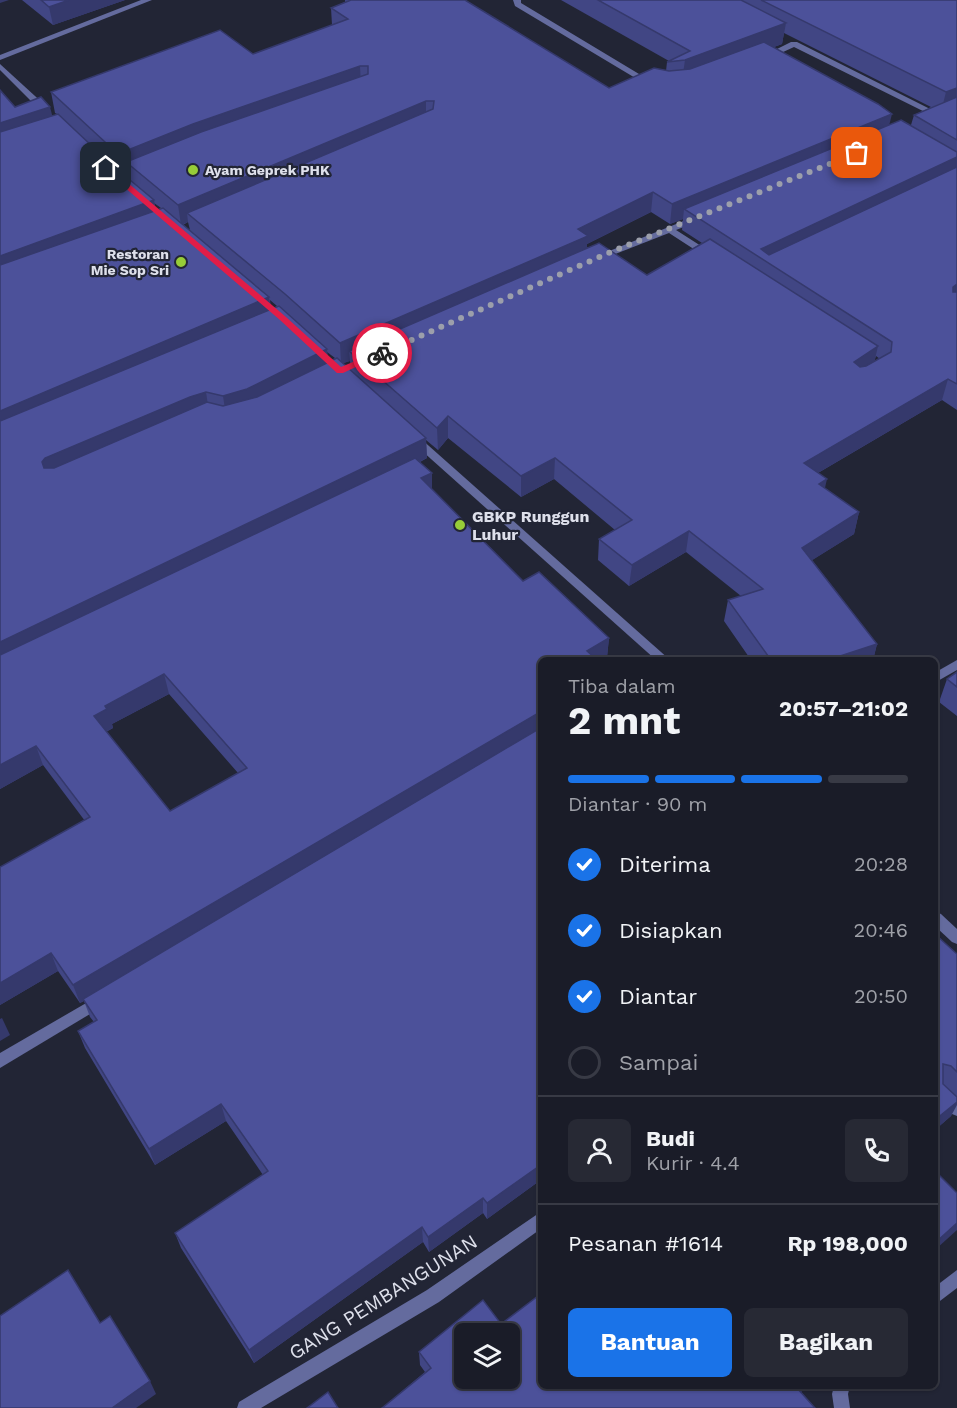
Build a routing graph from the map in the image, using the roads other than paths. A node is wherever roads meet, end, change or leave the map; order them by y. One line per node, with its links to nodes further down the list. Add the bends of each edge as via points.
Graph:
1 (148, 0): 6 (street)
2 (517, 0): 10 (street, via 645,82)
3 (785, 39): 4 (street)
4 (794, 44): 5 (street); 12 (street, via 945,115)
5 (763, 57): 7 (street); 8 (street)
6 (0, 58)
7 (753, 61)
8 (772, 62)
9 (0, 66): 11 (street)
10 (656, 85)
11 (56, 120)
12 (931, 122)
13 (702, 216): 14 (street)
14 (670, 230): 15 (street); 16 (street)
15 (591, 260)
16 (719, 261)
17 (405, 430): 18 (street, via 433,463)
18 (660, 657)
19 (957, 664): 20 (street)
20 (938, 677)
21 (939, 926): 22 (street)
22 (957, 938)
23 (112, 994): 24 (street)
24 (0, 1061)
25 (938, 1092): 26 (street)
26 (957, 1109)
27 (538, 1221): 31 (street, GANG PEMBANGUNAN, via 433,1296)
28 (957, 1278): 29 (street)
29 (938, 1294)
30 (841, 1389): 32 (street)
31 (244, 1408)
32 (842, 1408)

